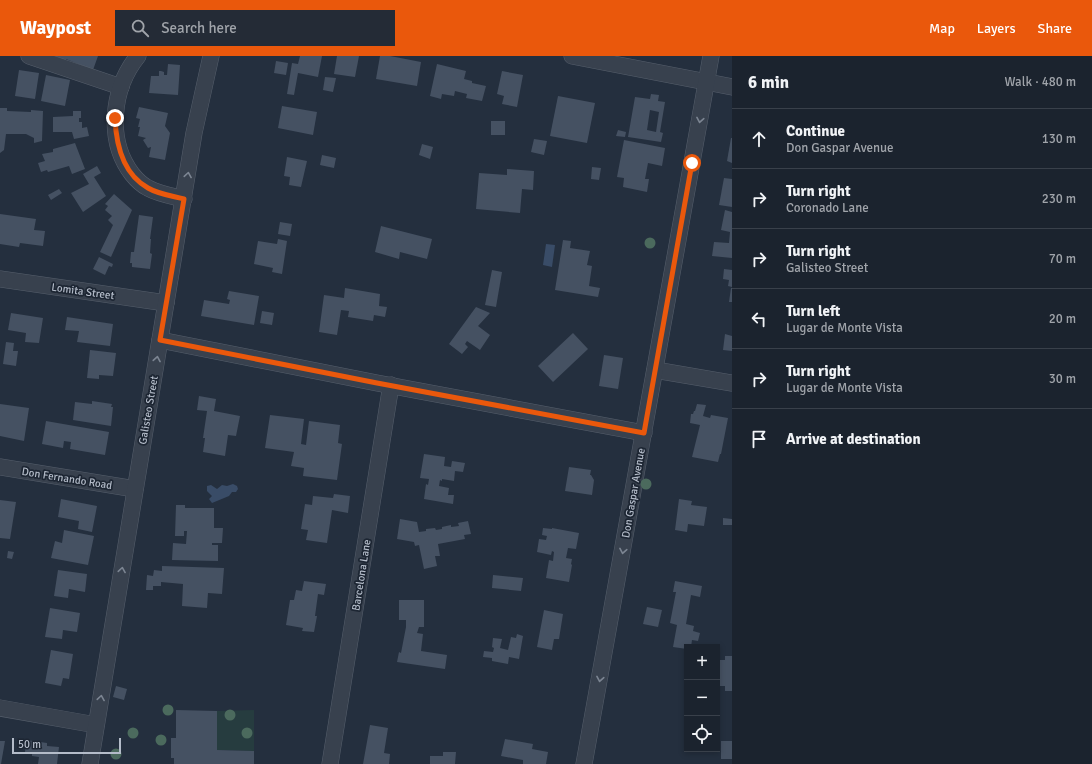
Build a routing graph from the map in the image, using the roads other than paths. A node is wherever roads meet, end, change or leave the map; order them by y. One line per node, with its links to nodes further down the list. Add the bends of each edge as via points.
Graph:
1 (28, 56): 7 (street)
2 (138, 56): 7 (street)
3 (211, 56): 9 (street, Galisteo Street, one-way to 3, via 194,133)
4 (572, 56): 6 (street)
5 (711, 56): 6 (street, Don Gaspar Avenue)
6 (707, 82): 8 (street); 13 (street, Don Gaspar Avenue, one-way to 13)
7 (121, 86): 9 (street, via 115,130 126,165 136,179 148,188)
8 (732, 87)
9 (184, 199): 11 (street, Galisteo Street)
10 (0, 279): 11 (street, Lomita Street)
11 (166, 303): 12 (street, Galisteo Street)
12 (160, 340): 15 (street); 18 (street, Galisteo Street, one-way to 12)
13 (654, 370): 14 (street); 16 (street, Don Gaspar Avenue)
14 (732, 383)
15 (391, 385): 16 (street); 22 (street, Barcelona Lane)
16 (644, 433): 23 (street, Don Gaspar Avenue, one-way to 23)
17 (0, 467): 18 (street, Don Fernando Road)
18 (135, 489): 20 (street, Galisteo Street, one-way to 18)
19 (0, 708): 20 (street)
20 (96, 725): 21 (street, Galisteo Street)
21 (90, 764)
22 (330, 764)
23 (584, 764)

